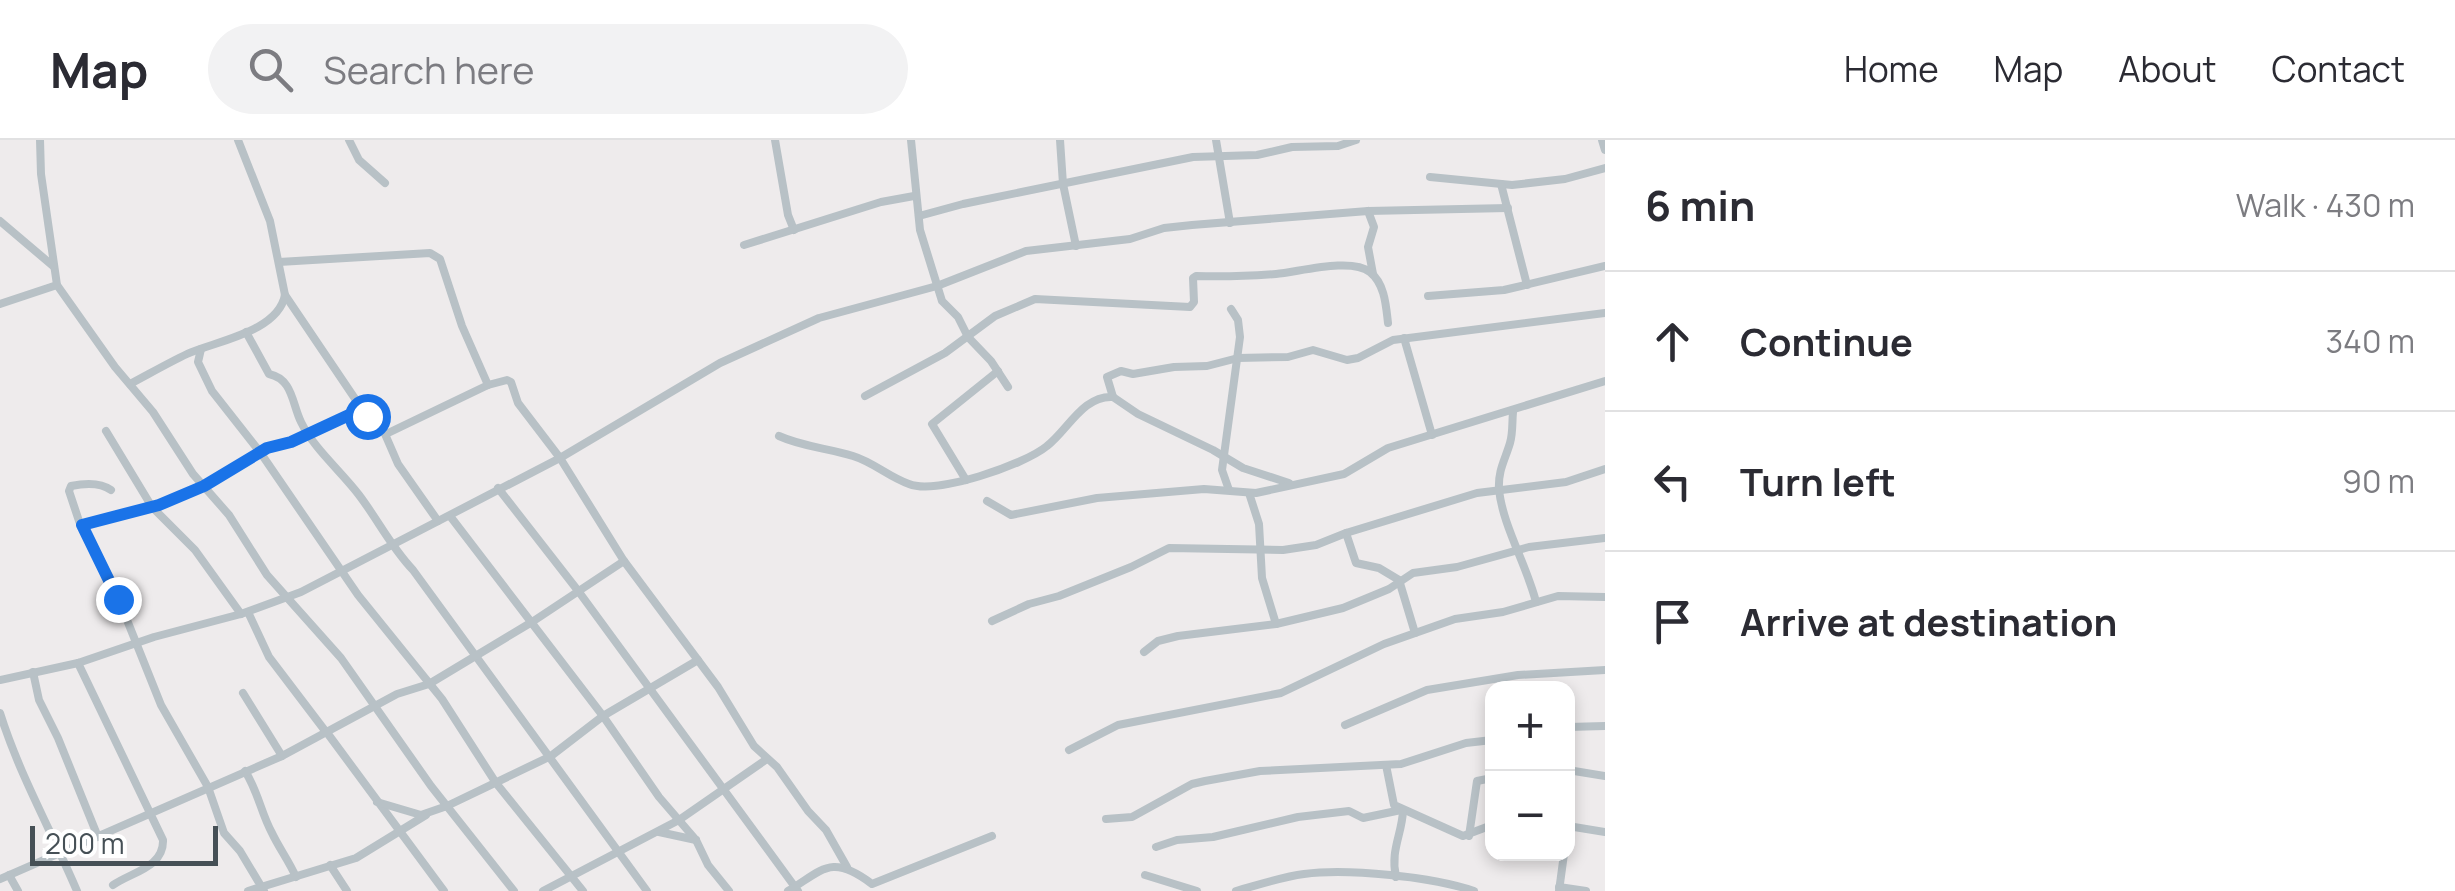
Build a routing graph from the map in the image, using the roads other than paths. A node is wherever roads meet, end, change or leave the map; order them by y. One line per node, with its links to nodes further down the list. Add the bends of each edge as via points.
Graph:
1 (40, 140): 27 (street)
2 (238, 140): 26 (street)
3 (349, 140): 14 (street, via 359,160)
4 (775, 140): 23 (street)
5 (911, 140): 17 (street)
6 (1060, 140): 15 (street)
7 (1216, 140): 11 (street)
8 (1356, 140): 11 (street)
9 (1602, 140): 10 (street)
10 (1605, 150)
11 (1217, 156): 15 (street); 22 (street)
12 (1605, 168): 16 (street)
13 (1430, 177): 16 (street)
14 (385, 183)
15 (1064, 184): 20 (street); 25 (street)
16 (1501, 184): 18 (street)
17 (914, 196): 20 (street); 23 (street)
18 (1508, 208): 19 (street); 31 (street)
19 (1368, 211): 22 (street); 29 (street)
20 (919, 216): 32 (street)
21 (0, 221): 27 (street)
22 (1230, 223): 25 (street)
23 (794, 230): 24 (street)
24 (744, 245)
25 (1076, 246): 32 (street, via 1026,252)
26 (279, 262): 33 (street); 47 (street, via 430,253 440,259)
27 (53, 266): 30 (street)
28 (1605, 266): 31 (street)
29 (1373, 274): 38 (street); 40 (street, via 1352,266 1196,276 1190,307 1035,299)
30 (57, 285): 35 (street); 46 (street)
31 (1528, 285): 34 (street)
32 (937, 286): 40 (street); 60 (street, via 819,318 736,356)
33 (285, 295): 39 (street, via 277,312); 51 (street)
34 (1428, 296)
35 (0, 304)
36 (1231, 309): 43 (street, via 1238,320)
37 (1605, 313): 41 (street)
38 (1388, 324)
39 (246, 332): 42 (street); 54 (street, via 269,374 292,394)
40 (968, 337): 44 (street); 49 (street)
41 (1404, 338): 43 (street, via 1347,360 1312,350); 56 (street)
42 (201, 349): 46 (street); 58 (street, via 198,362 212,391)
43 (1238, 358): 50 (street, via 1111,374 1106,382); 59 (street)
44 (998, 372): 48 (street); 62 (street, via 932,424)
45 (1605, 381): 52 (street)
46 (130, 384): 64 (street)
47 (488, 385): 55 (street); 60 (street, via 510,382)
48 (1008, 388)
49 (865, 396)
50 (1113, 397): 59 (street); 62 (street, via 1087,404 1034,455)
51 (362, 409): 54 (street); 55 (street, via 378,418)
52 (1513, 412): 56 (street); 66 (street)
53 (106, 431): 71 (street)
54 (309, 434): 58 (street); 77 (street)
55 (386, 434): 73 (street, via 398,464)
56 (1432, 435): 63 (street, via 1376,453 1344,474)
57 (778, 436): 62 (street, via 863,459 928,489)
58 (260, 452): 64 (street); 81 (street)
59 (1225, 457): 63 (street); 68 (street, via 1222,477)
60 (560, 458): 65 (street); 80 (street)
61 (1605, 468): 66 (street, via 1566,482)
62 (966, 480)
63 (1289, 483): 69 (street)
64 (204, 486): 71 (street); 85 (street)
65 (498, 488): 72 (street); 83 (street)
66 (1499, 489): 75 (street); 78 (street)
67 (111, 490): 74 (street, via 103,484 71,486)
68 (1229, 490): 69 (street); 70 (street, via 1096,498 1012,515)
69 (1248, 493): 79 (street)
70 (987, 501)
71 (152, 508): 74 (street); 87 (street)
72 (450, 516): 73 (street); 89 (street)
73 (438, 521): 77 (street)
74 (82, 525): 92 (street)
75 (1346, 533): 79 (street, via 1316,545); 82 (street, via 1356,563)
76 (1605, 538): 78 (street)
77 (390, 544): 81 (street); 94 (street)
78 (1520, 550): 82 (street); 86 (street)
79 (1262, 551): 88 (street, via 1169,548); 90 (street, via 1260,568)
80 (624, 561): 83 (street); 95 (street)
81 (342, 570): 85 (street); 100 (street)
82 (1399, 580): 90 (street, via 1344,608); 91 (street)
83 (579, 592): 89 (street); 101 (street)
84 (1605, 596): 86 (street)
85 (286, 597): 87 (street); 103 (street)
86 (1536, 602): 91 (street)
87 (245, 613): 92 (street); 109 (street, via 269,657)
88 (992, 621)
89 (532, 622): 94 (street); 105 (street)
90 (1276, 624): 93 (street, via 1178,636)
91 (1415, 632): 112 (street, via 1281,693 1118,725)
92 (135, 645): 96 (street); 123 (street)
93 (1144, 652)
94 (477, 656): 100 (street); 115 (street)
95 (698, 660): 101 (street); 116 (street)
96 (78, 663): 98 (street); 128 (street)
97 (1605, 670): 106 (street, via 1428,690)
98 (33, 672): 99 (street); 137 (street)
99 (0, 680)
100 (429, 684): 103 (street); 122 (street)
101 (649, 691): 105 (street); 124 (street)
102 (244, 693): 114 (street)
103 (374, 706): 109 (street); 126 (street)
104 (0, 713): 111 (street)
105 (604, 716): 115 (street); 131 (street)
106 (1345, 725)
107 (1605, 726): 108 (street)
108 (1575, 727)
109 (327, 733): 114 (street); 125 (street)
110 (1485, 741): 117 (street)
111 (12, 746): 113 (street); 142 (street)
112 (1069, 750)
113 (0, 753)
114 (282, 756): 118 (street)
115 (551, 756): 122 (street); 143 (street)
116 (767, 759): 124 (street); 146 (street, via 826,830)
117 (1386, 765): 127 (street, via 1392,801); 130 (street, via 1204,781 1132,817)
118 (245, 771): 123 (street); 150 (street)
119 (1574, 771): 120 (street)
120 (1605, 776)
121 (1485, 779): 139 (street, via 1477,781)
122 (496, 783): 126 (street); 147 (street)
123 (208, 787): 128 (street); 153 (street, via 224,833)
124 (722, 790): 131 (street); 155 (street)
125 (377, 802): 129 (street); 136 (street)
126 (447, 806): 129 (street); 161 (street)
127 (1402, 810): 139 (street); 141 (street, via 1298,818); 151 (street)
128 (151, 813): 137 (street); 152 (street, via 162,840 160,856)
129 (426, 815): 136 (street)
130 (1106, 818)
131 (680, 820): 134 (street); 140 (street)
132 (1575, 827): 135 (street)
133 (1485, 828): 139 (street)
134 (659, 832): 140 (street); 143 (street)
135 (1605, 832)
136 (400, 833): 145 (street, via 356,858); 160 (street)
137 (98, 836): 142 (street)
138 (992, 836): 146 (street, via 872,884)
139 (1468, 836)
140 (696, 840): 165 (street)
141 (1156, 848)
142 (61, 851): 149 (street); 157 (street)
143 (618, 853): 147 (street); 164 (street)
144 (1563, 861): 154 (street)
145 (330, 864): 150 (street); 159 (street)
146 (847, 868): 155 (street, via 816,870)
147 (573, 876): 162 (street); 163 (street)
148 (1145, 876): 166 (street)
149 (4, 877): 156 (street)
150 (296, 877): 153 (street)
151 (1396, 878): 167 (street, via 1313,873); 168 (street)
152 (113, 885)
153 (263, 889): 158 (street)
154 (1559, 889): 169 (street)
155 (793, 890)
156 (18, 891)
157 (77, 891)
158 (248, 891)
159 (347, 891)
160 (444, 891)
161 (514, 891)
162 (543, 891)
163 (583, 891)
164 (647, 891)
165 (729, 891)
166 (1197, 891)
167 (1236, 891)
168 (1474, 891)
169 (1586, 891)

